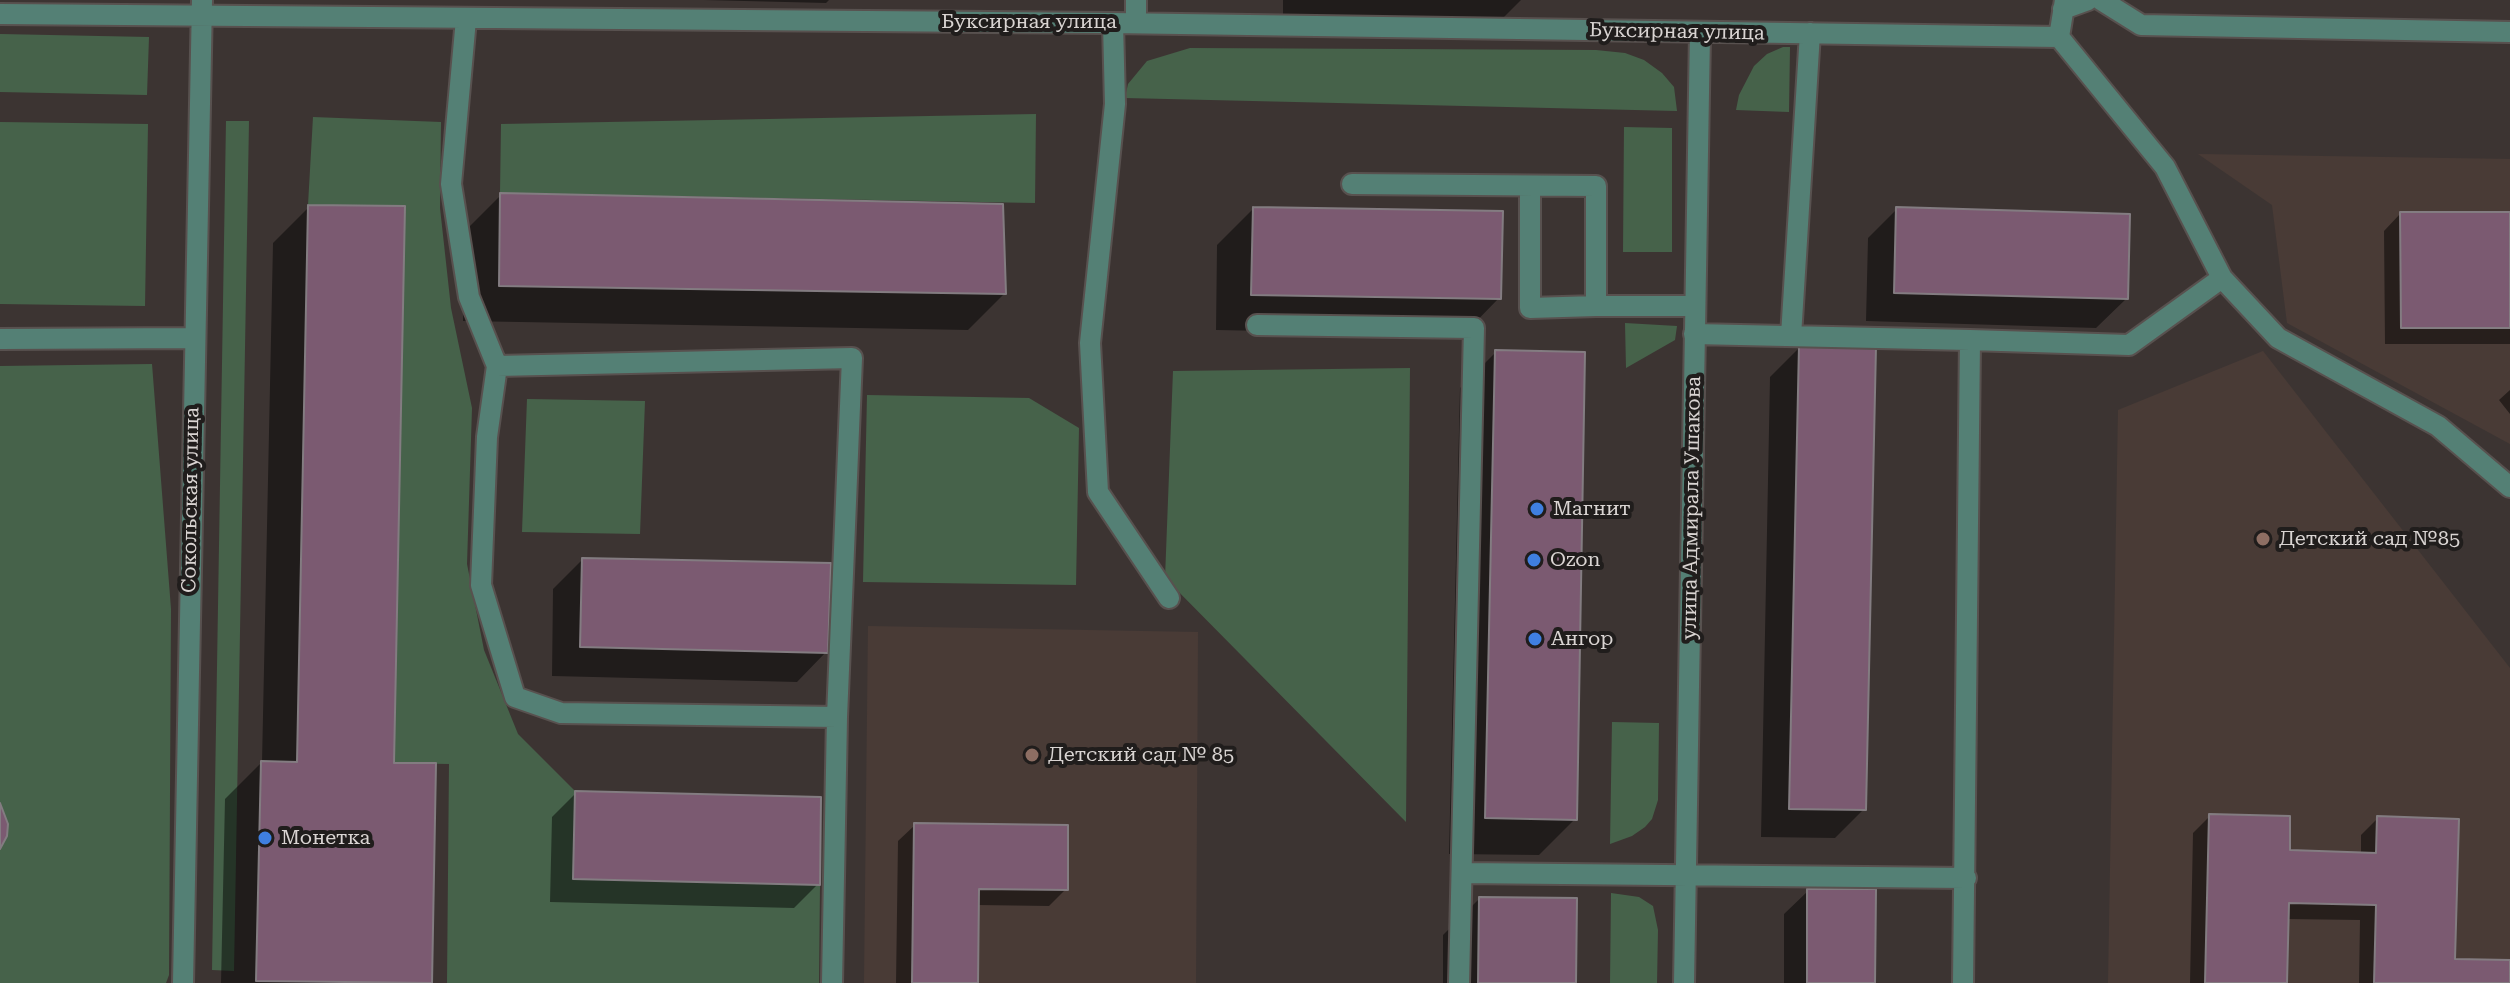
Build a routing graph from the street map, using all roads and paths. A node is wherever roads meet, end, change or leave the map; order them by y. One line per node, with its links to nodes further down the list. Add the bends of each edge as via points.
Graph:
1 (1136, 0): 10 (street)
2 (2088, 0): 4 (street)
3 (2101, 0): 11 (street, via 2141,25)
4 (2064, 4): 14 (street)
5 (202, 8): 7 (street, Буксирная улица); 8 (street, Буксирная улица); 23 (street, Сокольская улица)
6 (659, 10): 8 (street, Буксирная улица); 9 (street, Буксирная улица)
7 (0, 14)
8 (466, 19): 26 (street, via 451,184 469,297)
9 (1113, 23): 10 (street, Буксирная улица); 28 (street, via 1115,104 1090,343 1098,492)
10 (1136, 23): 12 (street, Буксирная улица)
11 (2510, 32)
12 (1700, 33): 13 (street, Буксирная улица); 19 (street, улица Адмирала Ушакова)
13 (1810, 33): 14 (street, Буксирная улица); 22 (street)
14 (2059, 37): 17 (street, via 2165,167)
15 (1352, 184): 16 (street)
16 (1530, 186): 18 (street, via 1596,186); 18 (street, via 1530,308)
17 (2222, 278): 25 (street, via 2129,345); 27 (street, via 2278,338 2438,426)
18 (1596, 306): 19 (street)
19 (1694, 306): 21 (street, улица Адмирала Ушакова)
20 (1257, 325): 30 (street, via 1474,328)
21 (1694, 334): 22 (street); 31 (street, улица Адмирала Ушакова)
22 (1791, 336): 25 (street)
23 (193, 338): 24 (street); 33 (street, Сокольская улица)
24 (0, 339)
25 (1970, 340): 32 (street)
26 (497, 366): 29 (street, via 487,437 481,585 515,697 561,713); 29 (street, via 852,358)
27 (2510, 487)
28 (1169, 598)
29 (837, 717): 34 (street)
30 (1462, 873): 31 (street); 35 (street)
31 (1687, 875): 32 (street); 36 (street, улица Адмирала Ушакова)
32 (1966, 878): 37 (street)
33 (183, 983)
34 (832, 983)
35 (1459, 983)
36 (1684, 983)
37 (1963, 983)

